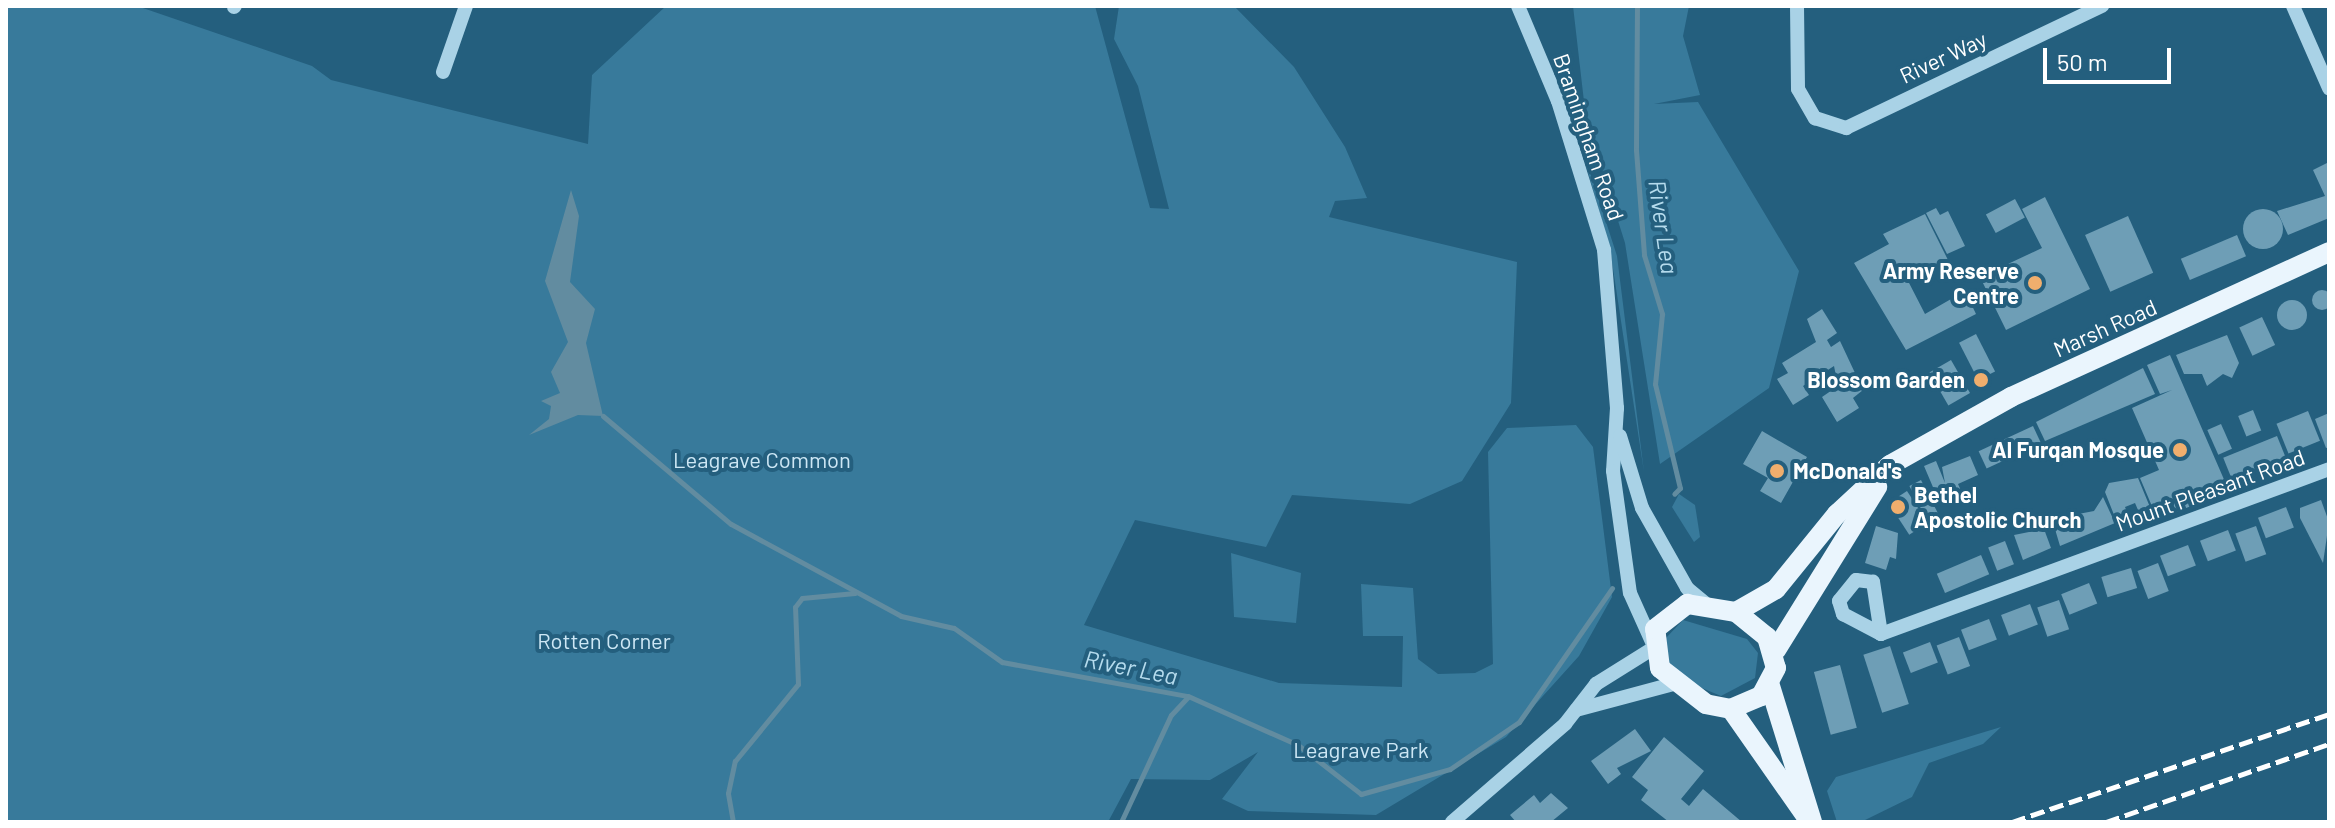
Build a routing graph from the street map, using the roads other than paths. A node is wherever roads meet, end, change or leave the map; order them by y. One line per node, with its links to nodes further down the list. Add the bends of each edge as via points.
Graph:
1 (466, 6): 6 (street)
2 (1518, 6): 9 (street, Bramingham Road, via 1558,101 1604,250)
3 (1797, 6): 4 (street, River Way, via 1798,89 1815,118 1846,128)
4 (2102, 6)
5 (2293, 6): 7 (street)
6 (443, 72)
7 (2329, 88)
8 (2329, 252): 10 (main road, Marsh Road, via 2011,397)
9 (1617, 428): 12 (street, Bramingham Road, via 1642,508 1687,588); 15 (street, Bramingham Road, via 1613,471 1630,593)
10 (1905, 456): 13 (main road, Marsh Road, via 1861,489 1760,605); 16 (main road, Marsh Road, via 1862,508)
11 (2329, 469): 14 (street, Mount Pleasant Road)
12 (1707, 605): 13 (main road); 15 (main road, via 1674,609)
13 (1736, 612): 16 (main road)
14 (1881, 634)
15 (1652, 646): 17 (main road); 20 (street, via 1596,684)
16 (1776, 650): 18 (main road)
17 (1673, 684): 19 (main road); 20 (street)
18 (1770, 686): 19 (main road); 22 (main road)
19 (1731, 709): 22 (main road)
20 (1576, 710): 21 (street)
21 (1452, 822)
22 (1811, 822)

